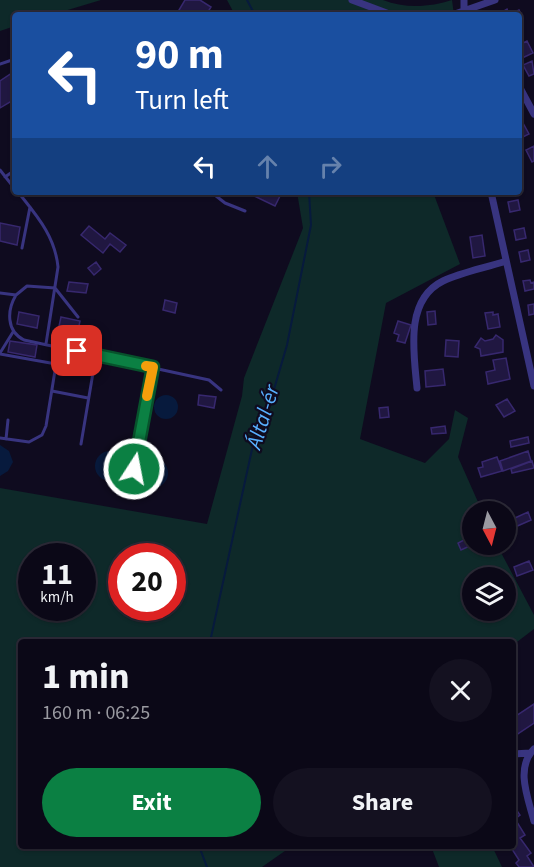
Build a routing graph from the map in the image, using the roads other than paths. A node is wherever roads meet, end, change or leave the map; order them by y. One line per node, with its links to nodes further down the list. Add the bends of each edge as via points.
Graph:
1 (352, 0): 3 (street)
2 (495, 0): 4 (street)
3 (384, 12)
4 (476, 12)
5 (522, 96): 6 (street)
6 (534, 114)
7 (0, 170): 9 (lane)
8 (12, 172): 9 (lane)
9 (5, 177): 10 (lane)
10 (12, 185)
11 (20, 195): 14 (lane)
12 (215, 195): 15 (lane)
13 (492, 195): 17 (street)
14 (30, 207): 16 (lane); 18 (lane, via 55,247)
15 (245, 211)
16 (22, 248)
17 (506, 261): 29 (street); 30 (street, via 441,282 427,295 414,328)
18 (55, 288): 20 (lane, via 27,286); 21 (lane); 23 (lane)
19 (0, 292): 20 (lane)
20 (16, 295): 22 (lane, via 10,311)
21 (78, 317)
22 (13, 332): 23 (lane, via 24,340); 25 (lane)
23 (46, 344): 24 (lane)
24 (59, 346): 26 (lane); 27 (lane)
25 (0, 354): 27 (lane)
26 (96, 355): 28 (lane); 33 (lane)
27 (56, 364): 32 (lane)
28 (153, 367): 31 (lane, via 209,380); 38 (lane)
29 (534, 386)
30 (417, 388)
31 (221, 390)
32 (51, 391): 33 (lane); 36 (lane, via 42,435 29,442)
33 (88, 398): 37 (lane)
34 (8, 420): 36 (lane)
35 (0, 438): 36 (lane)
36 (6, 439)
37 (81, 444)
38 (138, 446): 39 (lane); 40 (lane)
39 (155, 449)
40 (134, 469)
41 (532, 751): 42 (street); 43 (street, via 524,775)
42 (516, 754)
43 (534, 821)

